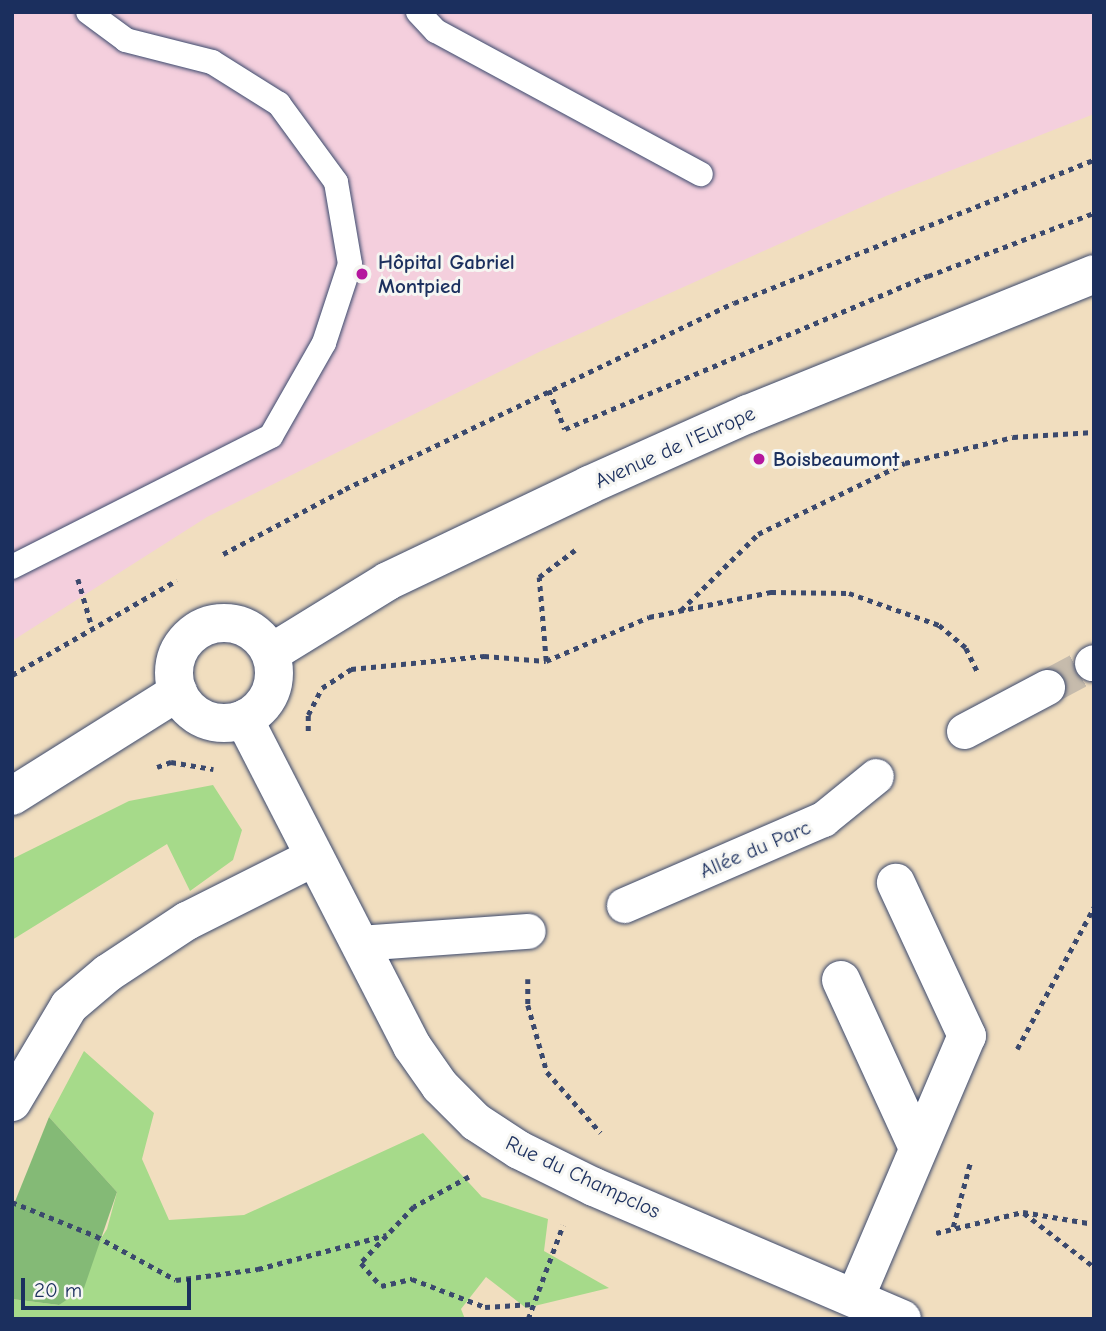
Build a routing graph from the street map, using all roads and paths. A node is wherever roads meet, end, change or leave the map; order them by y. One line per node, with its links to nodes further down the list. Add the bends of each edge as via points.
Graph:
1 (88, 12): 11 (lane, via 126,40 212,62 279,103 336,182 350,264 324,344 271,436)
2 (418, 12): 4 (lane, via 436,31)
3 (1094, 160): 7 (path, via 734,303)
4 (701, 174)
5 (1094, 213): 7 (path, via 928,276 565,429)
6 (1094, 274): 14 (street, Avenue de l'Europe, via 748,414 589,485 388,581)
7 (549, 390): 10 (path)
8 (1094, 432): 13 (path, via 1013,437 905,463 758,534)
9 (578, 548): 15 (path, via 539,577)
10 (223, 554)
11 (17, 557)
12 (177, 580): 16 (path)
13 (681, 610): 15 (path, via 649,617); 19 (path, via 771,592 849,593 939,625 966,648)
14 (271, 653): 18 (street, via 250,629 234,623 202,627 190,635 175,662); 20 (street, via 274,684 268,699)
15 (546, 661): 24 (path, via 484,656 351,669 322,688 308,715 307,756)
16 (12, 675)
17 (1047, 687): 19 (street)
18 (178, 692): 20 (street, via 198,716 229,723); 25 (street)
19 (997, 713): 21 (street)
20 (244, 719): 24 (street, Rue du Champclos)
21 (964, 731)
22 (151, 769): 24 (path, via 171,762 199,765 222,772 241,792)
23 (876, 776): 28 (street, Allée du Parc, via 823,819)
24 (272, 778): 26 (street, Rue du Champclos)
25 (12, 796)
26 (314, 857): 31 (street, Rue du Champclos); 34 (street, via 187,921 98,981 69,1006)
27 (896, 883): 36 (street, via 967,1036)
28 (624, 905)
29 (1094, 907): 33 (path)
30 (528, 932): 31 (street); 35 (path, via 527,1005 547,1072)
31 (359, 943): 37 (street, Rue du Champclos, via 412,1046 440,1086 476,1122)
32 (841, 980): 36 (street)
33 (1014, 1055)
34 (12, 1102)
35 (607, 1142)
36 (918, 1148): 45 (street)
37 (519, 1150): 44 (path, via 414,1207); 47 (street, Rue du Champclos)
38 (972, 1153): 43 (path)
39 (12, 1202): 44 (path, via 96,1236 176,1280 258,1269)
40 (1023, 1212): 42 (path); 43 (path); 46 (path)
41 (565, 1221): 48 (path)
42 (1094, 1224)
43 (953, 1227): 45 (path)
44 (387, 1235): 48 (path, via 361,1263 381,1286 412,1279 485,1307)
45 (870, 1259): 47 (street)
46 (1094, 1267)
47 (855, 1298): 50 (street, Rue du Champclos)
48 (533, 1304): 49 (path)
49 (528, 1319)
50 (902, 1319)

